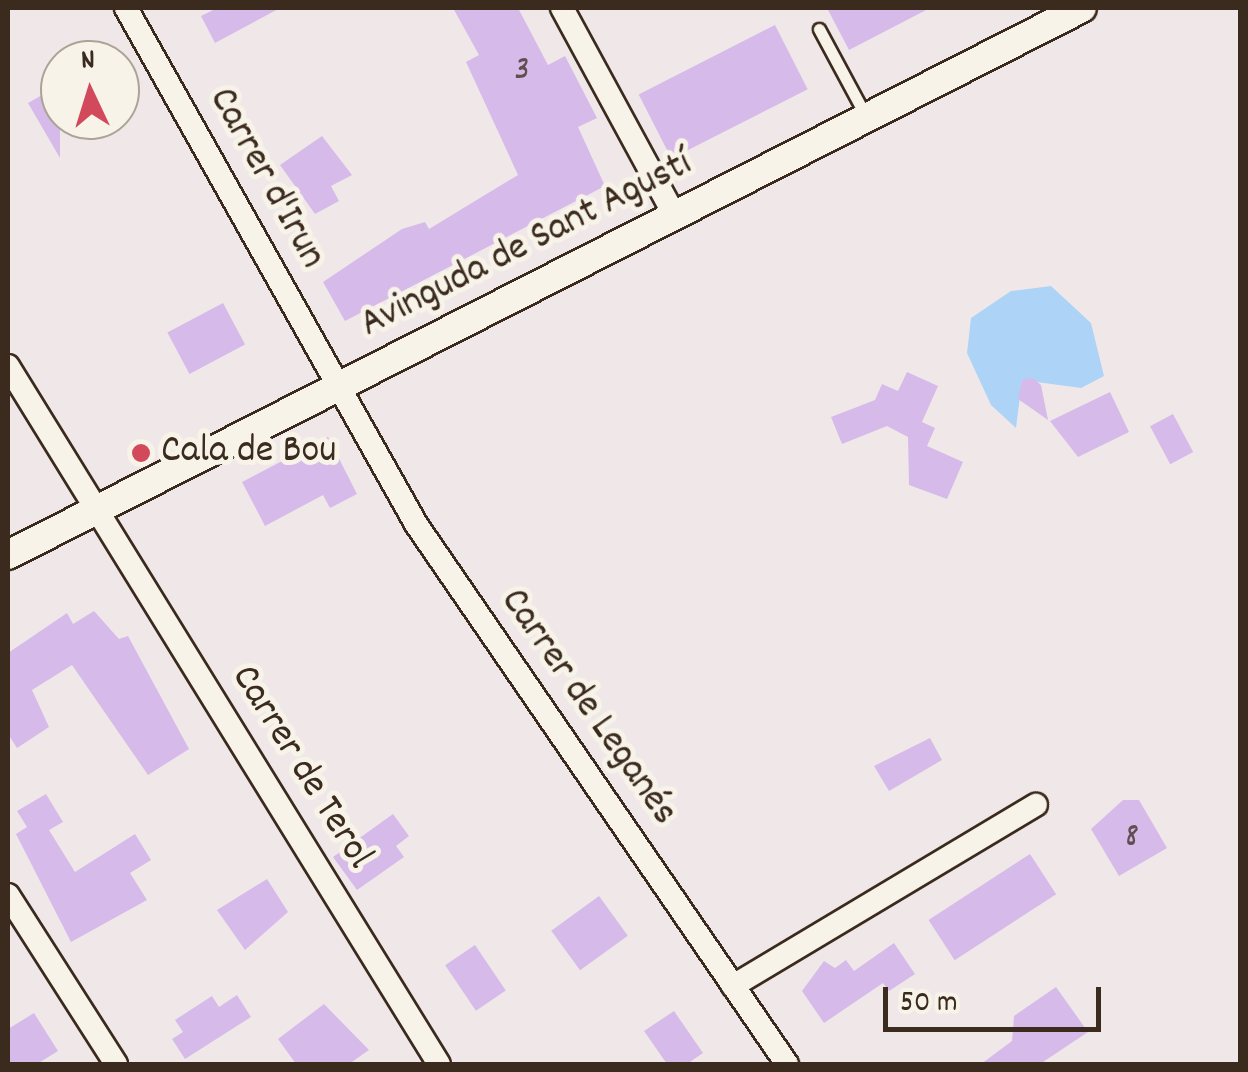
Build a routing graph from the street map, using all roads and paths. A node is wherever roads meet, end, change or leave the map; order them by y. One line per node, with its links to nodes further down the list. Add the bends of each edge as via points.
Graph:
1 (126, 8): 8 (street, Carrer d'Irun)
2 (562, 8): 6 (street)
3 (1082, 8): 5 (street, Avinguda de Sant Agustí)
4 (820, 30): 5 (lane)
5 (866, 118): 6 (street, Avinguda de Sant Agustí)
6 (675, 216): 8 (street, Avinguda de Sant Agustí)
7 (8, 366): 9 (street, Carrer de Terol)
8 (337, 388): 9 (street, Avinguda de Sant Agustí); 13 (street, Carrer de Leganés, via 435,552)
9 (96, 511): 10 (street, Avinguda de Sant Agustí); 15 (street, Carrer de Terol)
10 (8, 555)
11 (1036, 805): 13 (street)
12 (8, 896): 14 (street)
13 (733, 986): 16 (street, Carrer de Leganés)
14 (116, 1064)
15 (439, 1064)
16 (787, 1064)

